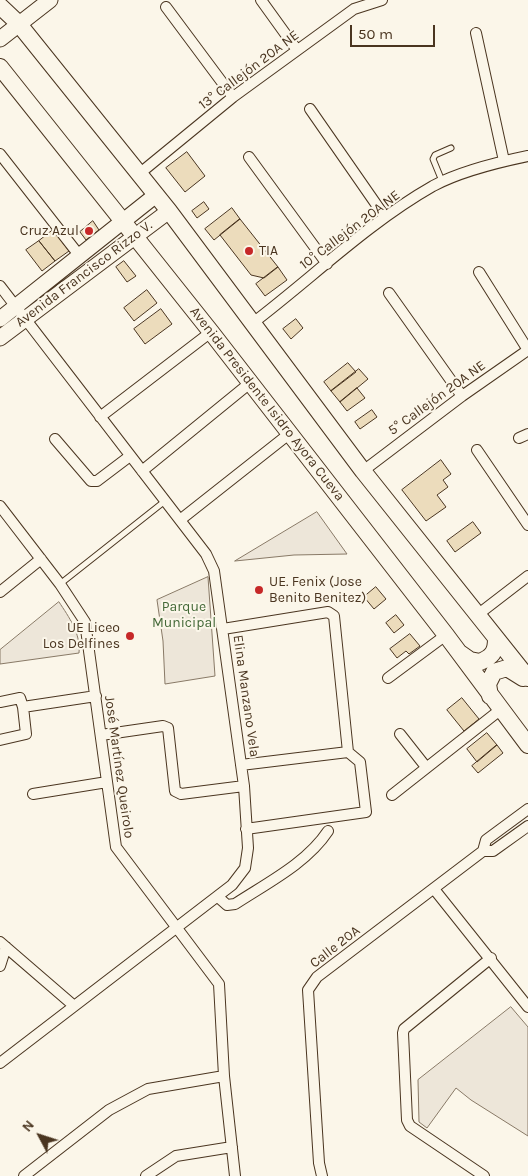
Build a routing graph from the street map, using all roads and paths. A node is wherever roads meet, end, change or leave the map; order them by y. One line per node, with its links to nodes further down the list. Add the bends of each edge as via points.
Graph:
1 (50, 0): 6 (main road)
2 (260, 0): 9 (street)
3 (382, 0): 9 (street, 13° Callejón 20A NE, via 354,9)
4 (3, 5): 6 (main road)
5 (166, 8): 11 (street)
6 (18, 23): 8 (main road); 18 (main road)
7 (476, 33): 17 (street)
8 (0, 39)
9 (297, 50): 11 (street, 13° Callejón 20A NE)
10 (0, 67): 23 (main road, Avenida Presidente Isidro Ayora Cueva)
11 (233, 97): 18 (street, 13° Callejón 20A NE)
12 (310, 109): 22 (street)
13 (451, 148): 19 (lane, via 433,159)
14 (0, 154): 25 (street)
15 (528, 156): 17 (street, 10° Callejón 20A NE)
16 (250, 157): 26 (street)
17 (504, 161): 19 (street, 10° Callejón 20A NE)
18 (140, 174): 20 (main road)
19 (442, 182): 22 (street, 10° Callejón 20A NE)
20 (156, 195): 21 (main road); 23 (main road, Avenida Francisco Rizzo V.)
21 (168, 211): 24 (main road, Avenida Francisco Rizzo V.); 33 (main road)
22 (385, 217): 26 (street, 10° Callejón 20A NE)
23 (124, 221): 24 (main road, Avenida Presidente Isidro Ayora Cueva); 25 (main road, Avenida Francisco Rizzo V.)
24 (136, 236): 32 (main road, Avenida Francisco Rizzo V.); 34 (main road, Avenida Presidente Isidro Ayora Cueva)
25 (79, 255): 30 (main road, Avenida Francisco Rizzo V.)
26 (327, 264): 33 (street, 10° Callejón 20A NE)
27 (479, 272): 36 (street)
28 (0, 286): 30 (street, Elina Manzano Vela)
29 (389, 293): 38 (street)
30 (16, 306): 31 (main road, Avenida Francisco Rizzo V.); 32 (street, Elina Manzano Vela)
31 (0, 319)
32 (25, 319): 35 (main road, Avenida Francisco Rizzo V.); 39 (street, Elina Manzano Vela)
33 (254, 322): 45 (main road)
34 (211, 332): 37 (main road, Avenida Presidente Isidro Ayora Cueva); 39 (street)
35 (0, 338)
36 (528, 350): 38 (street, 5° Callejón 20A NE)
37 (250, 384): 40 (main road, Avenida Presidente Isidro Ayora Cueva); 44 (street)
38 (462, 396): 45 (street, 5° Callejón 20A NE)
39 (100, 417): 43 (street, Elina Manzano Vela)
40 (289, 434): 48 (street); 56 (main road, Avenida Presidente Isidro Ayora Cueva)
41 (55, 439): 43 (street, via 91,481 97,481)
42 (477, 450): 49 (street)
43 (130, 456): 44 (street, Elina Manzano Vela)
44 (142, 471): 46 (street, Elina Manzano Vela)
45 (363, 471): 54 (main road)
46 (165, 501): 48 (street, Elina Manzano Vela); 52 (lane)
47 (0, 506): 50 (street, José Martínez Queirolo)
48 (180, 520): 55 (street, Elina Manzano Vela, via 206,554 214,571)
49 (528, 525)
50 (41, 559): 52 (street, José Martínez Queirolo); 53 (street)
51 (528, 576): 54 (street)
52 (60, 584): 62 (street, José Martínez Queirolo, via 85,622)
53 (0, 592)
54 (476, 616): 57 (main road)
55 (223, 629): 71 (street, via 332,613); 72 (street, Elina Manzano Vela)
56 (446, 634): 58 (main road, Avenida Presidente Isidro Ayora Cueva); 59 (street)
57 (496, 640): 58 (main road, via 492,655 480,662); 60 (main road)
58 (458, 652): 63 (main road, Avenida Presidente Isidro Ayora Cueva)
59 (388, 678)
60 (528, 678)
61 (528, 683): 63 (main road, via 515,671 501,668 489,678)
62 (96, 696): 65 (street); 68 (street, José Martínez Queirolo)
63 (490, 696): 66 (main road, Avenida Presidente Isidro Ayora Cueva)
64 (0, 702): 65 (street, via 20,698)
65 (23, 707): 69 (street, via 26,734)
66 (500, 710): 70 (main road, Avenida Presidente Isidro Ayora Cueva); 73 (street)
67 (400, 734): 73 (street)
68 (102, 735): 74 (street, José Martínez Queirolo); 75 (street, via 163,726 168,728 175,791 180,794)
69 (0, 740)
70 (528, 745)
71 (348, 752): 72 (street); 80 (street, via 360,762 366,812)
72 (241, 765): 75 (street, Elina Manzano Vela)
73 (426, 767): 77 (street)
74 (108, 782): 76 (street); 85 (street, José Martínez Queirolo, via 116,847)
75 (244, 786): 80 (street, Elina Manzano Vela)
76 (33, 794)
77 (392, 795)
78 (528, 809): 82 (street, Calle 20A, via 486,840)
79 (528, 826): 82 (street, Calle 20A, via 493,851)
80 (246, 829): 84 (street, Elina Manzano Vela, via 245,868)
81 (328, 831): 84 (street, via 304,858 235,904 227,905)
82 (483, 851): 83 (street, Calle 20A)
83 (434, 889): 87 (street); 97 (street, Calle 20A, via 317,977 308,990 318,1163)
84 (218, 897): 85 (street, Elina Manzano Vela)
85 (177, 928): 89 (street, Elina Manzano Vela); 92 (street, José Martínez Queirolo, via 219,984)
86 (3, 944): 88 (street); 89 (street)
87 (491, 958): 90 (street); 98 (street, via 403,1033 407,1120 410,1126)
88 (0, 966)
89 (73, 1005): 91 (street, Elina Manzano Vela)
90 (528, 1007)
91 (0, 1063)
92 (224, 1076): 93 (street, José Martínez Queirolo); 94 (street, via 148,1089 109,1110)
93 (232, 1147): 95 (street, via 176,1156); 96 (street, José Martínez Queirolo)
94 (24, 1176)
95 (146, 1176)
96 (235, 1176)
97 (322, 1176)
98 (484, 1176)

